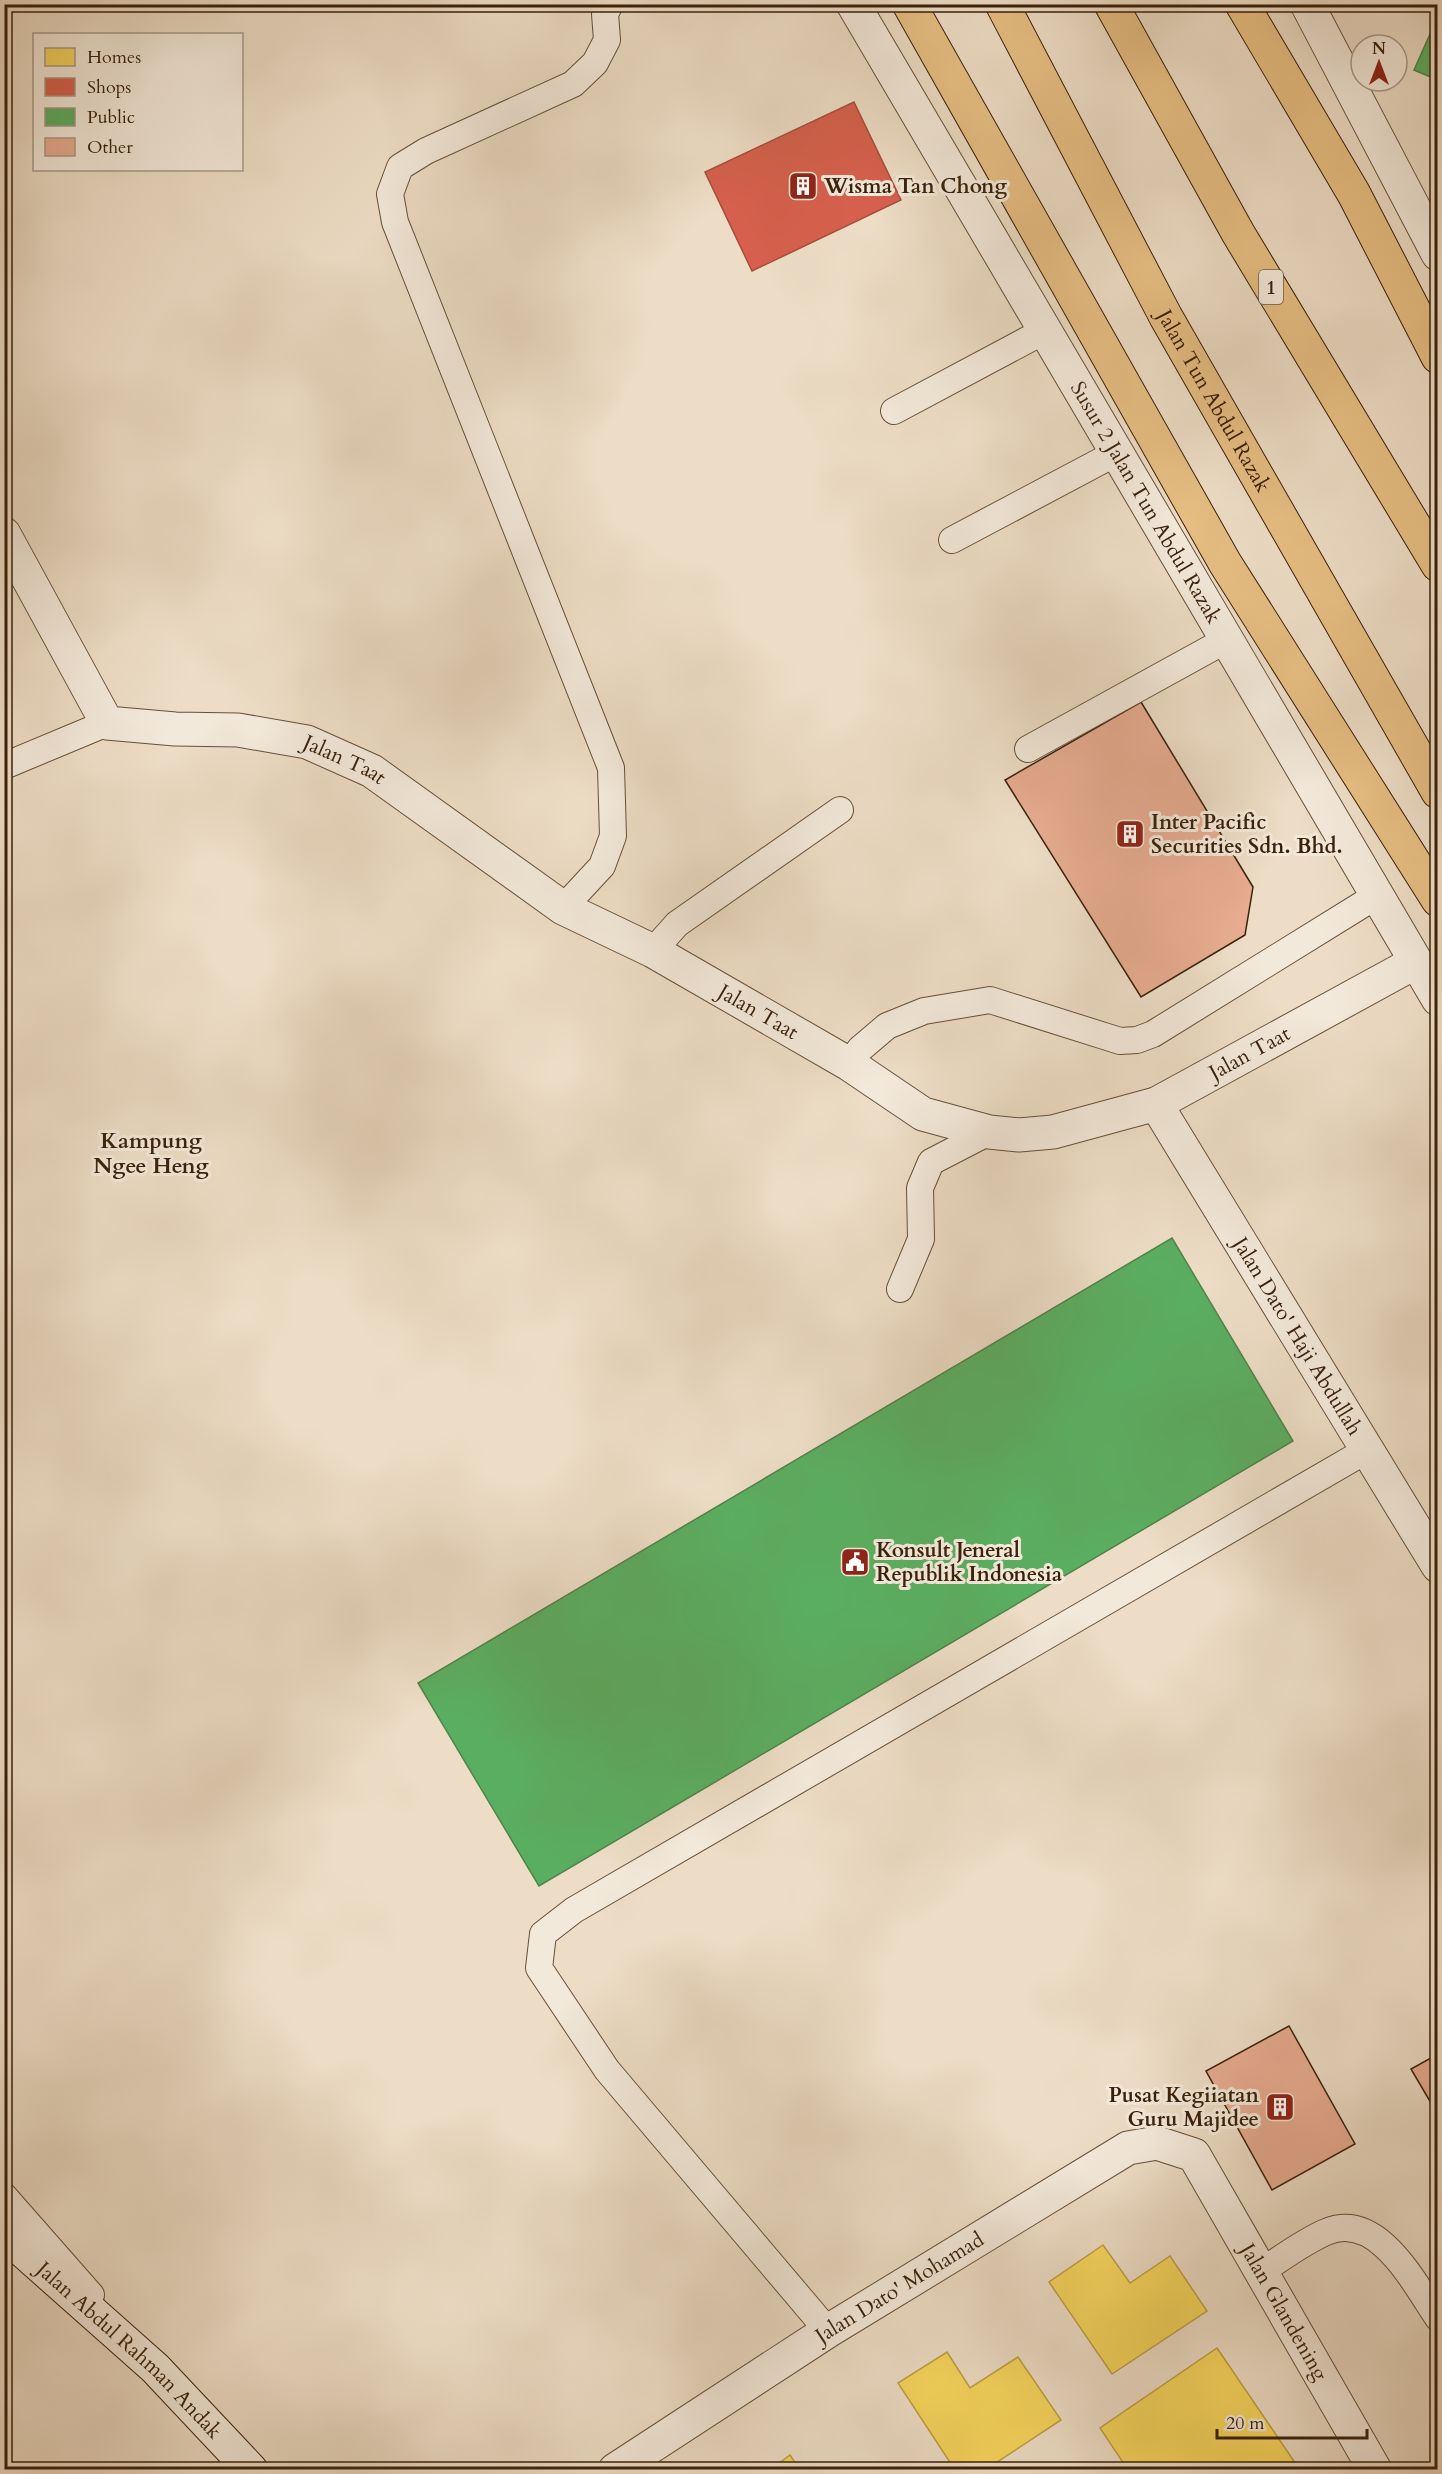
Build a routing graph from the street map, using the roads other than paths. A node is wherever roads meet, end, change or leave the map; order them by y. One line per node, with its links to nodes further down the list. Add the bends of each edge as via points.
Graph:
1 (610, 4): 24 (lane, via 605,14 607,40 595,63 573,84 400,167 390,194 394,222 611,768 613,837 602,866)
2 (853, 4): 9 (street, Susur 2 Jalan Tun Abdul Razak)
3 (909, 4): 23 (highway, via 1225,563)
4 (1002, 4): 20 (highway, Jalan Tun Abdul Razak, via 1166,317)
5 (1111, 4): 15 (highway, 1, via 1238,233)
6 (1242, 4): 10 (highway, via 1354,194)
7 (1307, 4): 8 (street)
8 (1437, 254)
9 (1044, 331): 11 (lane); 12 (street, Susur 2 Jalan Tun Abdul Razak)
10 (1437, 357)
11 (894, 411)
12 (1116, 453): 14 (lane); 16 (street, Susur 2 Jalan Tun Abdul Razak)
13 (4, 534): 17 (street)
14 (952, 540)
15 (1437, 565)
16 (1226, 640): 18 (lane); 22 (street, Susur 2 Jalan Tun Abdul Razak)
17 (107, 723): 19 (lane, Jalan Taat); 24 (street, Jalan Taat, via 238,729 307,742 372,771)
18 (1028, 749)
19 (4, 766)
20 (1437, 792)
21 (840, 810): 25 (lane, via 677,924)
22 (1376, 896): 26 (street, Susur 2 Jalan Tun Abdul Razak); 28 (lane, via 1173,1022 1137,1040 1120,1041 990,1000 924,1011 887,1026)
23 (1437, 900)
24 (563, 908): 25 (street, Jalan Taat)
25 (653, 951): 28 (street, Jalan Taat)
26 (1414, 963): 27 (street, Susur 2 Jalan Tun Abdul Razak); 29 (street, Jalan Taat)
27 (1437, 999)
28 (849, 1064): 30 (street, Jalan Taat, via 923,1114)
29 (1156, 1104): 30 (street, Jalan Taat, via 1053,1132); 32 (street, Jalan Dato' Haji Abdullah)
30 (989, 1132): 31 (lane, via 931,1162 920,1188 921,1239)
31 (900, 1289)
32 (1367, 1450): 33 (street, Jalan Dato' Haji Abdullah); 39 (lane, via 574,1910 543,1934 539,1968 607,2070)
33 (1437, 1566)
34 (1194, 2155): 37 (street, Jalan Glandening); 39 (street, Jalan Dato' Mohamad, via 1157,2144 1128,2148)
35 (4, 2196): 40 (lane)
36 (4, 2234): 40 (street, Jalan Abdul Rahman Andak)
37 (1262, 2271): 38 (lane, via 1328,2231 1359,2229 1393,2251); 43 (street, Jalan Glandening)
38 (1437, 2318)
39 (828, 2331): 42 (street, Jalan Dato' Mohamad)
40 (155, 2368): 41 (street, Jalan Abdul Rahman Andak)
41 (251, 2469)
42 (615, 2469)
43 (1375, 2469)

